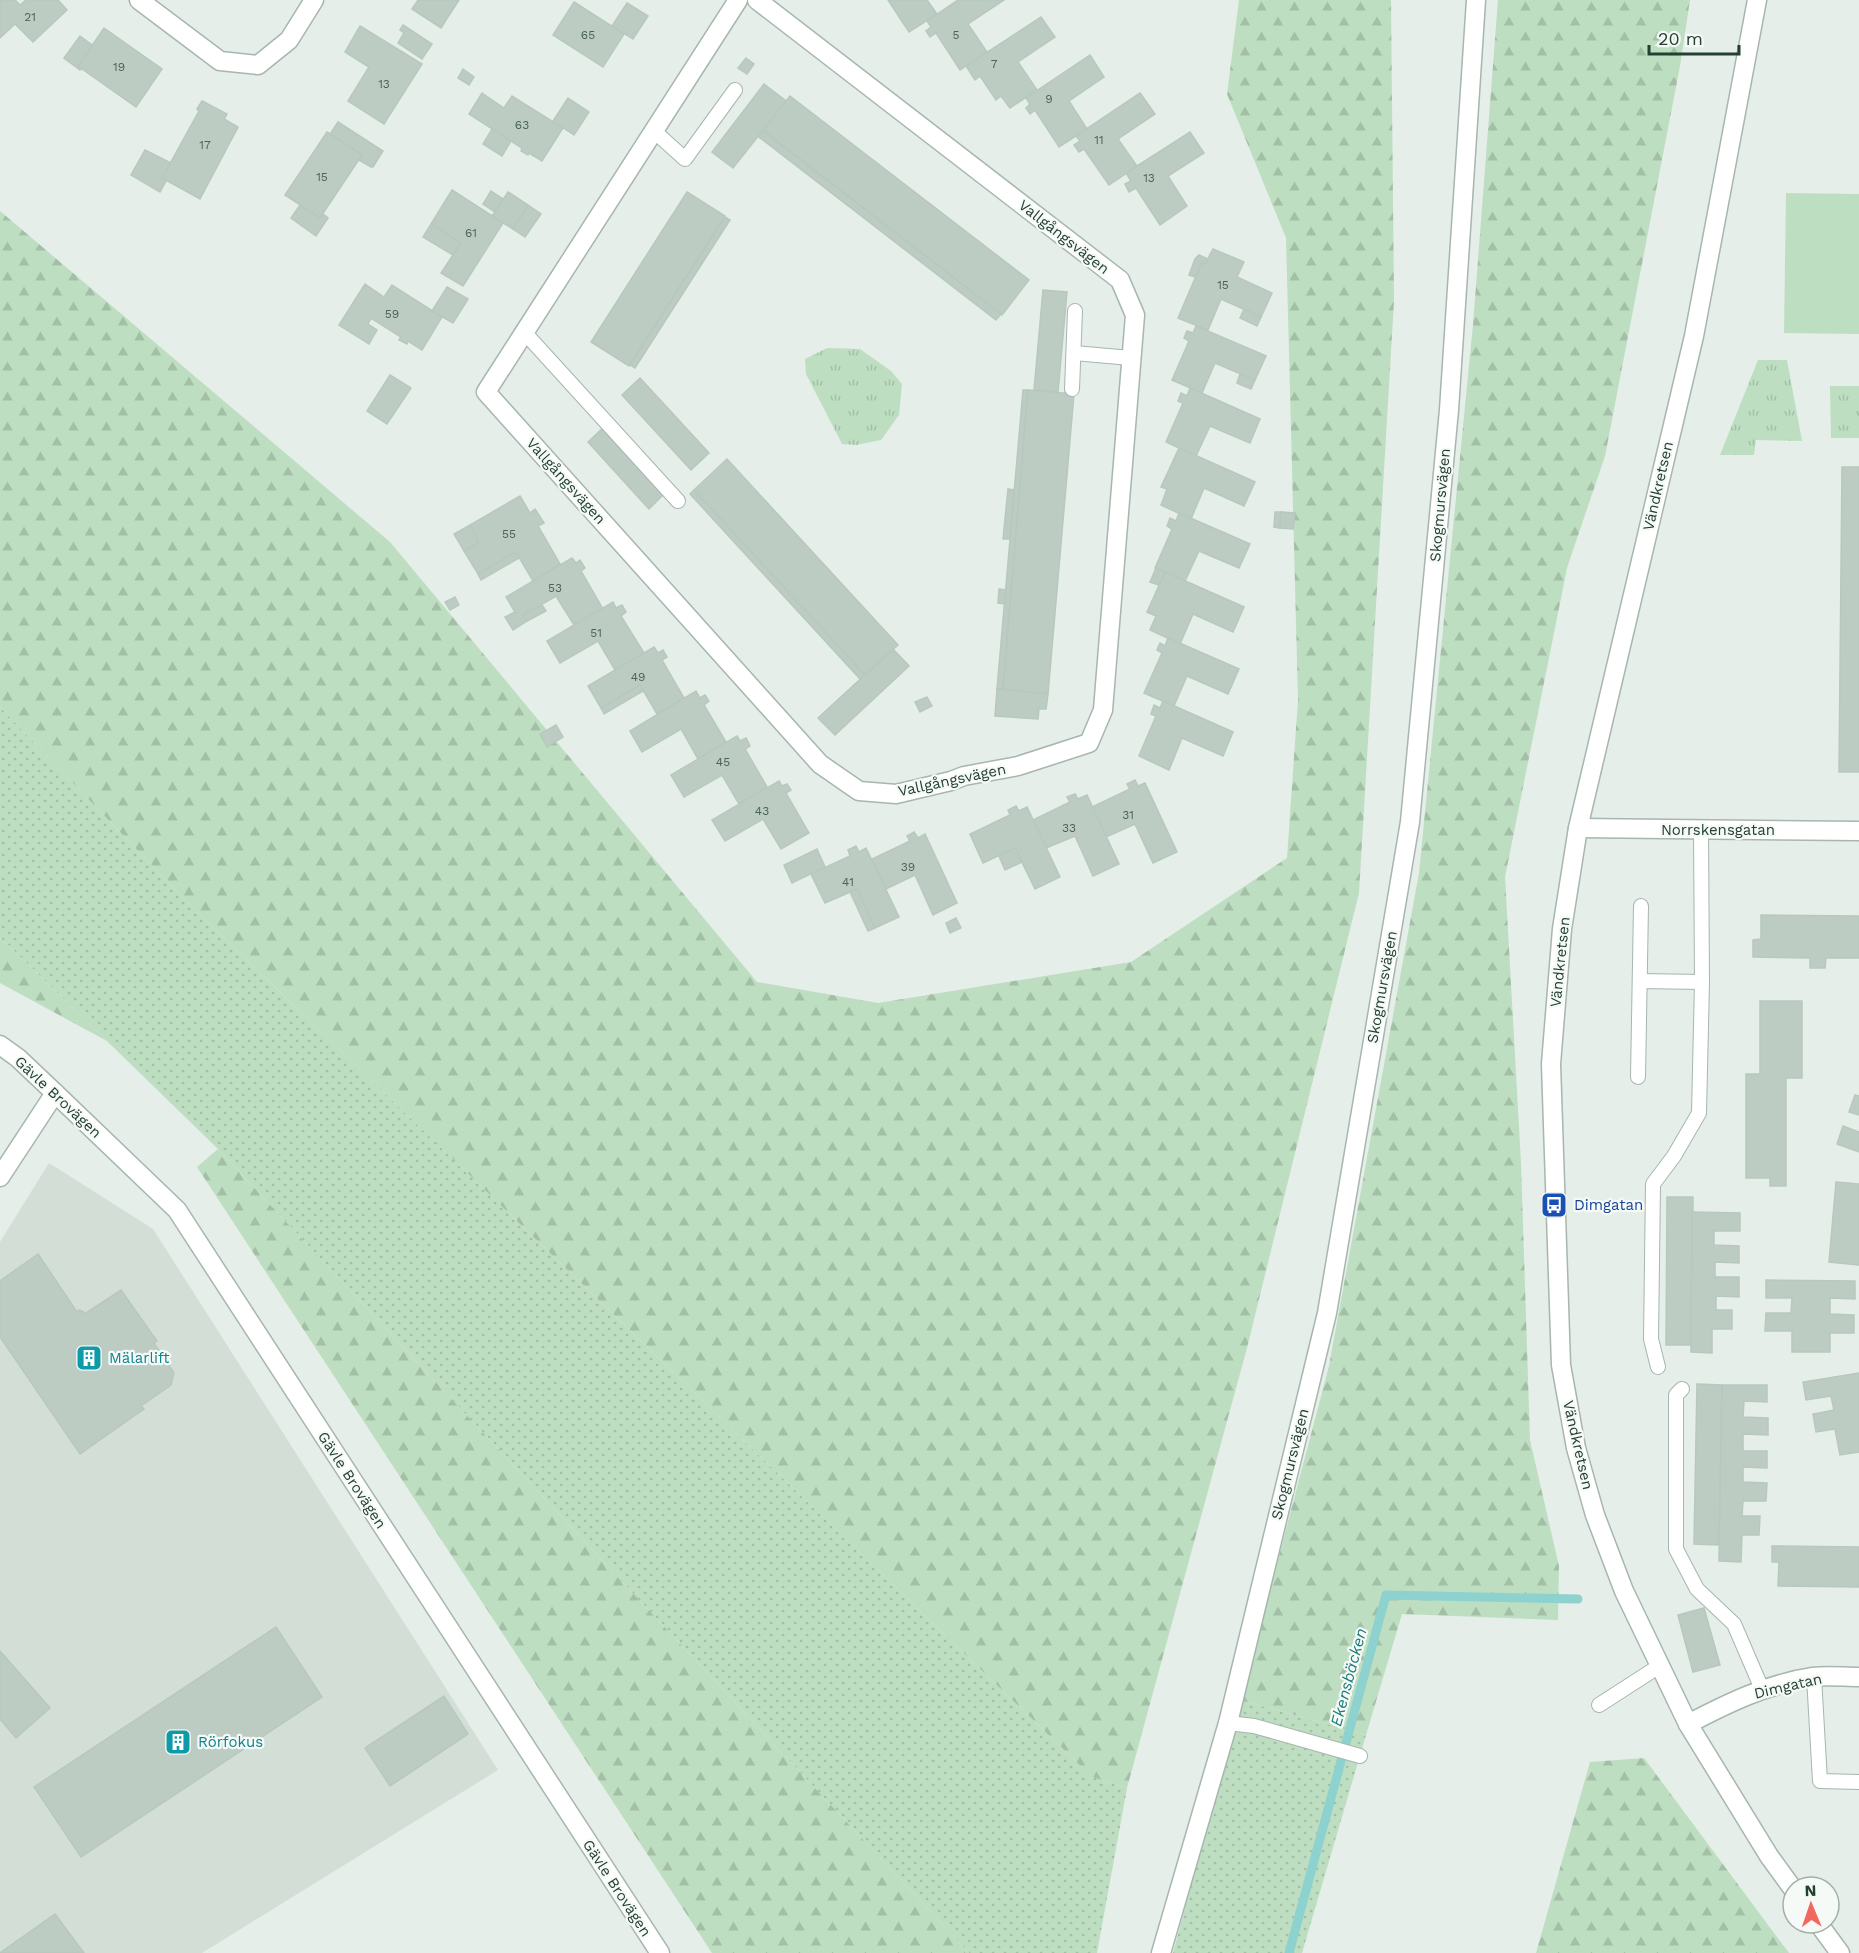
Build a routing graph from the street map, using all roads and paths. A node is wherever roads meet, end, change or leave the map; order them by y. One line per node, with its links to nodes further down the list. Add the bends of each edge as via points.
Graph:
1 (139, 0): 2 (street, via 220,61 258,65 289,40)
2 (314, 0)
3 (738, 0): 8 (street, Vallgångsvägen)
4 (757, 0): 12 (street, Vallgångsvägen, via 1120,280 1135,315)
5 (1476, 0): 32 (street, Skogmursvägen, via 1449,410 1410,822 1327,1312)
6 (1757, 0): 15 (street, Vändkretsen, via 1694,336)
7 (735, 90): 8 (lane, via 685,159)
8 (654, 131): 10 (street, Vallgångsvägen)
9 (1075, 311): 11 (lane)
10 (525, 333): 12 (street, Vallgångsvägen, via 486,392 820,764 859,791 896,794 1018,766 1089,743 1103,710); 14 (lane)
11 (1074, 353): 12 (lane); 13 (lane)
12 (1131, 358)
13 (1072, 389)
14 (678, 501)
15 (1578, 828): 16 (street, Norrskensgatan); 27 (street, Vändkretsen, via 1562,929 1551,1064 1561,1365 1576,1448 1595,1515 1624,1591)
16 (1701, 830): 17 (street, Norrskensgatan); 20 (lane)
17 (1859, 831)
18 (1641, 906): 19 (lane)
19 (1640, 981): 20 (lane); 22 (lane)
20 (1702, 982): 25 (lane, via 1699,1113 1653,1184 1651,1339)
21 (0, 1045): 23 (street, Gävle Brovägen)
22 (1638, 1077)
23 (55, 1093): 24 (street); 38 (street, Gävle Brovägen, via 177,1210)
24 (0, 1177)
25 (1658, 1367)
26 (1682, 1389): 30 (lane, via 1676,1395 1676,1549 1697,1589 1734,1624)
27 (1661, 1665): 31 (lane); 33 (street, Vändkretsen)
28 (1814, 1677): 29 (street, Dimgatan); 30 (street, Dimgatan); 35 (lane, via 1820,1781)
29 (1859, 1677)
30 (1762, 1689): 33 (street, Dimgatan)
31 (1599, 1705)
32 (1228, 1723): 34 (lane, via 1254,1726); 39 (street, Skogmursvägen)
33 (1688, 1725): 36 (street, Vändkretsen)
34 (1360, 1756)
35 (1859, 1782)
36 (1783, 1875)
37 (1827, 1935): 40 (street)
38 (660, 1953)
39 (1161, 1953)
40 (1840, 1953)

